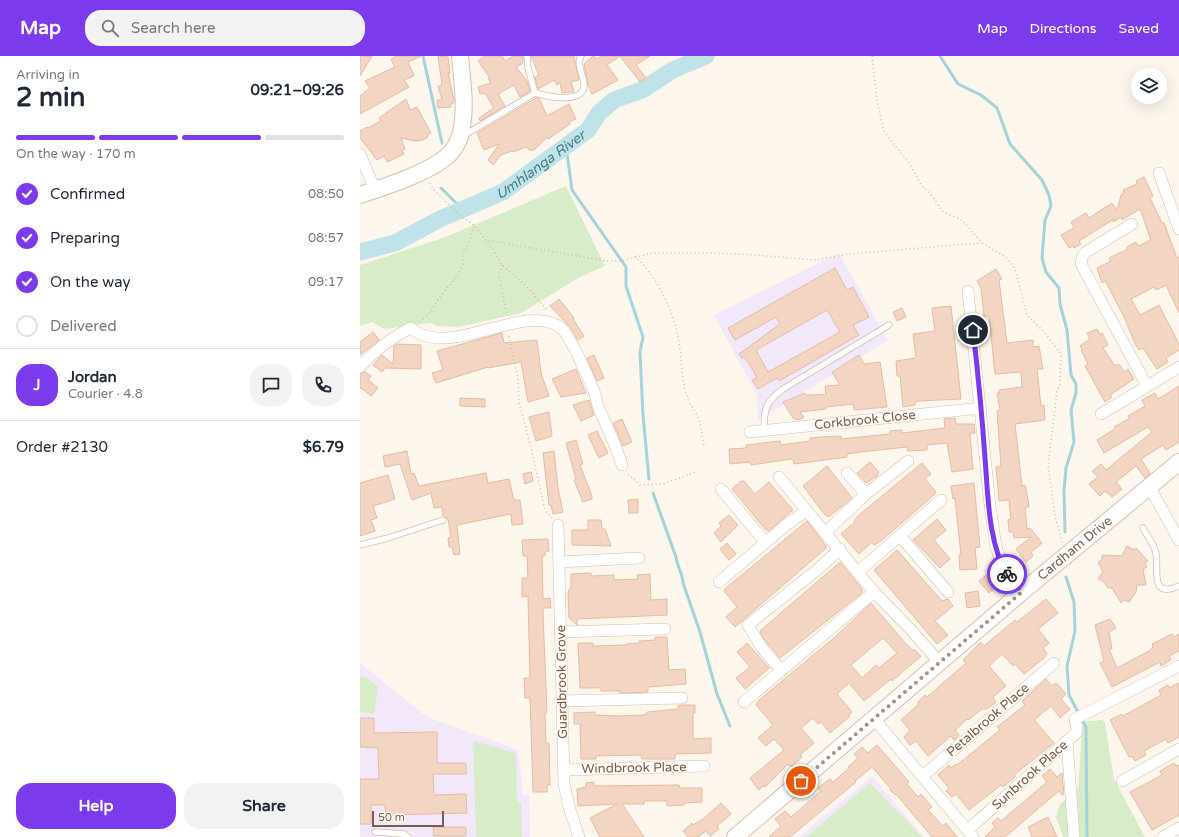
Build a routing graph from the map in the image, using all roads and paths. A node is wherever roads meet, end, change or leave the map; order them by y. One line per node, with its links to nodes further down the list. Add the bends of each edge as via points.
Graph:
1 (460, 56): 6 (street, via 464,110)
2 (527, 56): 5 (lane)
3 (581, 56): 5 (lane, via 579,62 584,85 575,96 554,98)
4 (872, 56): 17 (path, via 884,132 942,211 962,220)
5 (535, 93): 6 (lane)
6 (459, 139): 10 (street, via 445,158 424,170)
7 (360, 154): 10 (street)
8 (1160, 173): 12 (street)
9 (433, 189): 14 (path)
10 (375, 190): 11 (street)
11 (360, 195)
12 (1175, 202): 15 (street)
13 (1132, 224): 27 (street, via 1086,252 1081,264)
14 (474, 226): 16 (path); 24 (path, via 463,254 459,274 422,321)
15 (1179, 229)
16 (485, 240): 18 (path, via 607,261); 19 (path)
17 (982, 243): 18 (path, via 848,254 817,260 706,253 654,253); 53 (path, via 1007,258 1015,269 1027,315 1061,354 1060,384 1048,466 1057,529)
18 (635, 258): 32 (path, via 656,284 673,314 687,398 702,429)
19 (502, 265): 22 (path, via 499,275 507,308); 23 (path, via 526,285)
20 (968, 291): 28 (street)
21 (889, 325): 30 (lane, via 770,399 764,409)
22 (507, 326): 23 (street, via 540,320); 24 (street, via 442,338 423,336); 45 (path, via 518,379 518,403 545,510)
23 (561, 327): 35 (street, via 595,392)
24 (410, 328): 25 (street, via 382,346)
25 (360, 367)
26 (1179, 367): 27 (street)
27 (1147, 386): 29 (street)
28 (981, 408): 30 (street, Corkbrook Close); 61 (street, via 996,547 1002,565)
29 (1101, 414)
30 (764, 431): 31 (street, Corkbrook Close)
31 (750, 432)
32 (704, 446)
33 (908, 461): 41 (street)
34 (1179, 462): 39 (street, Cardham Drive)
35 (622, 465): 36 (path, via 628,475 640,485 662,484)
36 (696, 472)
37 (847, 473): 41 (street)
38 (779, 476): 43 (street)
39 (1149, 486): 49 (street); 53 (street, Cardham Drive)
40 (721, 489): 50 (street)
41 (866, 494): 47 (street)
42 (941, 500): 48 (street)
43 (806, 511): 47 (street); 50 (street)
44 (443, 520): 51 (lane)
45 (558, 525): 55 (street, Guardbrook Grove)
46 (1143, 528): 58 (lane, via 1156,553 1157,583 1166,589)
47 (826, 532): 52 (street)
48 (901, 537): 56 (street); 60 (street)
49 (1179, 540)
50 (765, 542): 57 (street)
51 (360, 545)
52 (840, 549): 56 (street); 67 (street, via 748,625 762,648)
53 (1067, 555): 61 (street, Cardham Drive)
54 (639, 558): 55 (street)
55 (559, 562): 63 (street, Guardbrook Grove)
56 (858, 571): 59 (street)
57 (719, 582)
58 (1179, 586)
59 (874, 592): 64 (street); 67 (street)
60 (948, 592)
61 (1022, 592): 64 (street, Cardham Drive)
62 (666, 629): 63 (street)
63 (560, 632): 69 (street, Guardbrook Grove)
64 (940, 663): 71 (street, Cardham Drive)
65 (1054, 663): 76 (street, Petalbrook Place)
66 (1179, 666): 72 (street, Sunbrook Place, via 1075,719 1076,733)
67 (781, 670): 70 (street)
68 (682, 698): 69 (street)
69 (562, 701): 75 (street, Guardbrook Grove)
70 (744, 702)
71 (874, 719): 76 (street); 83 (street, Cardham Drive)
72 (1067, 741): 80 (street, Sunbrook Place); 84 (street)
73 (1179, 749): 77 (street)
74 (704, 766): 75 (street, Windbrook Place)
75 (564, 770): 82 (street, Guardbrook Grove, via 566,797)
76 (923, 776): 80 (street)
77 (1122, 781)
78 (1179, 828): 85 (street)
79 (375, 832): 81 (lane, via 404,834)
80 (970, 834)
81 (408, 837)
82 (579, 837)
83 (735, 837)
84 (1074, 837)
85 (1163, 837)

